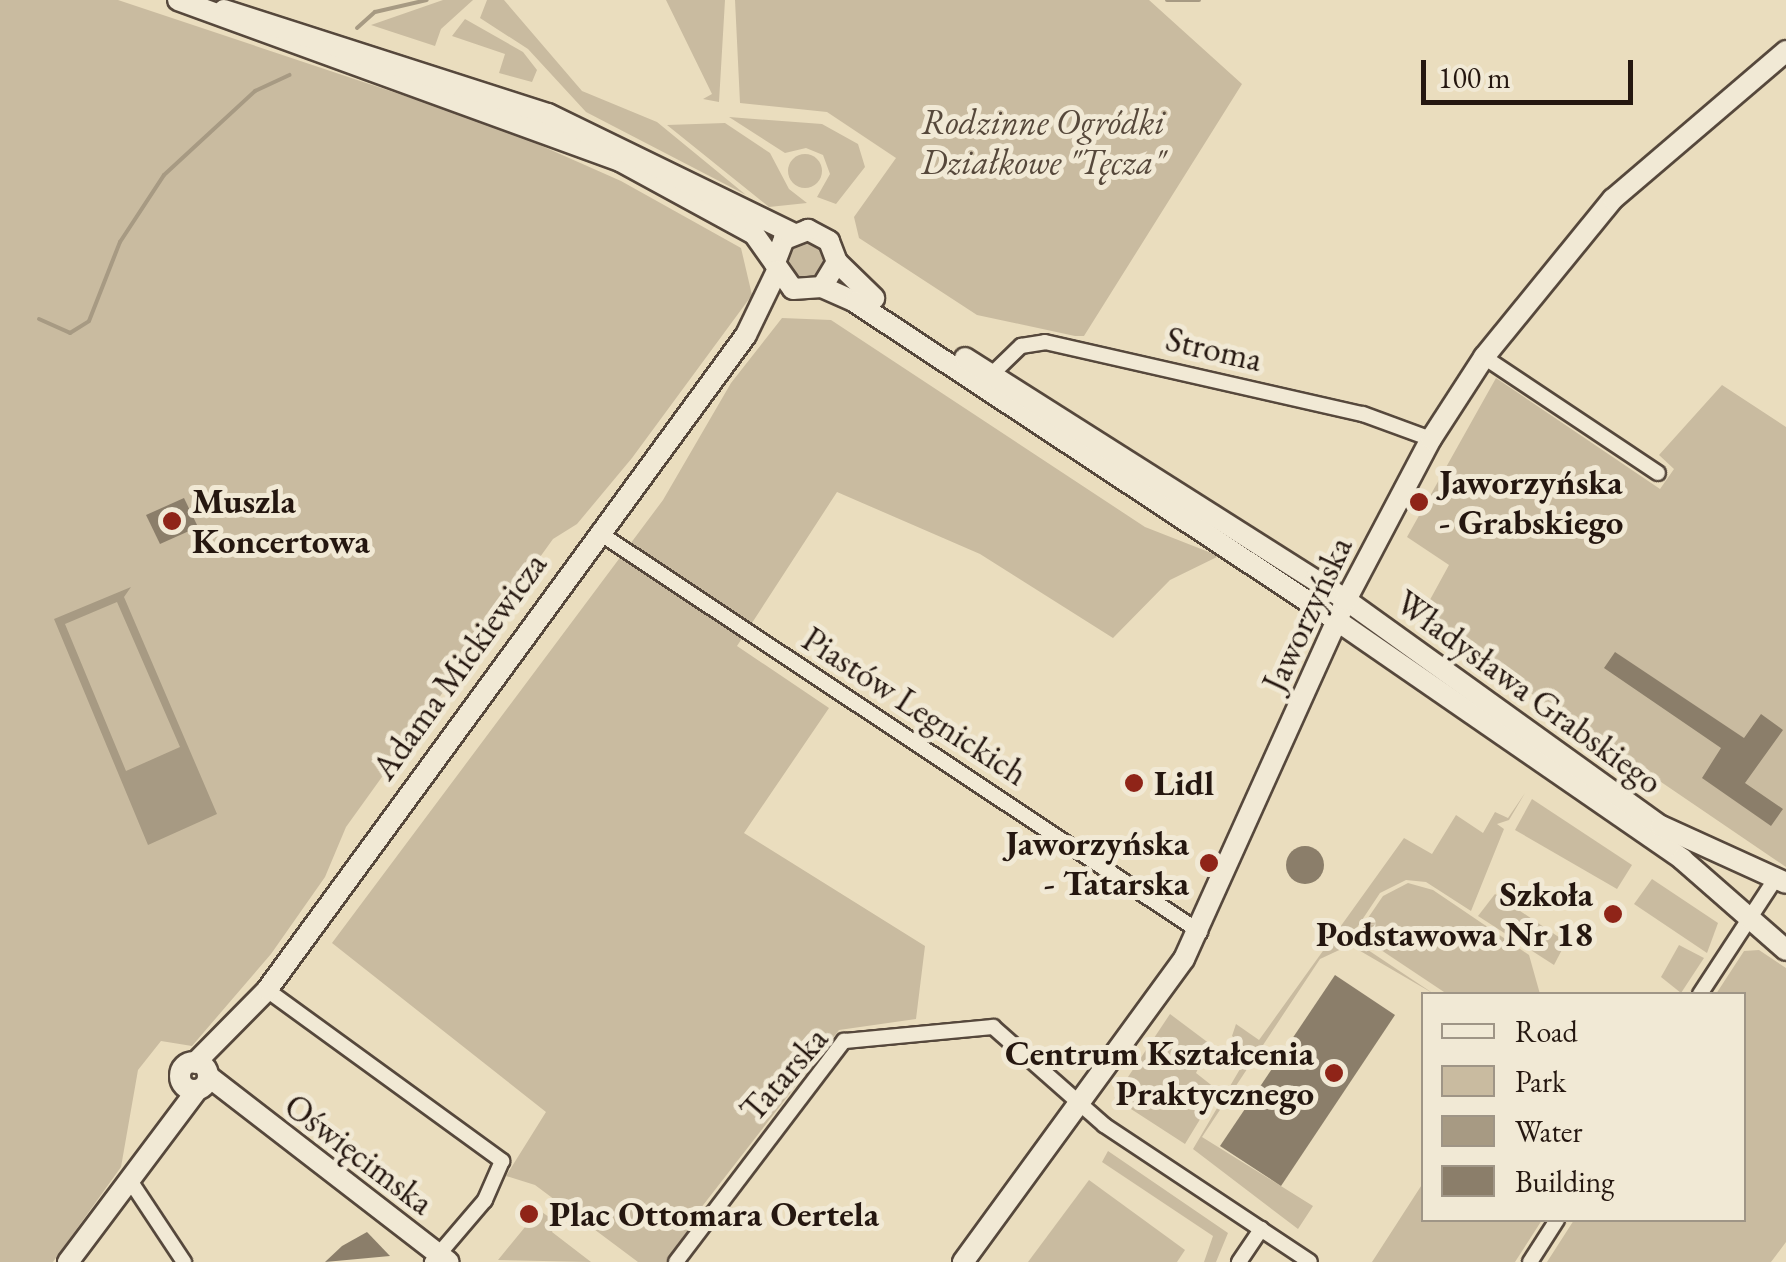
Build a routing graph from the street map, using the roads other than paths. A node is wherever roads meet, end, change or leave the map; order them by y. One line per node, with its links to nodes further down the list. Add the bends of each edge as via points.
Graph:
1 (178, 0): 3 (street)
2 (1786, 51): 9 (street, Jaworzyńska, via 1613,199)
3 (430, 81): 4 (street, via 596,134); 6 (street, Władysława Grabskiego, via 651,176 754,234)
4 (792, 233): 5 (street, Władysława Grabskiego, via 824,236); 6 (street, Adama Mickiewicza)
5 (837, 262): 7 (street, Adama Mickiewicza); 10 (street, Władysława Grabskiego, via 854,286)
6 (776, 267): 7 (street, Władysława Grabskiego); 8 (street, Adama Mickiewicza)
7 (811, 289): 8 (street, Adama Mickiewicza); 15 (street, Władysława Grabskiego, via 855,302)
8 (746, 336): 13 (street, Adama Mickiewicza)
9 (1484, 358): 11 (street, Jaworzyńska); 12 (street)
10 (991, 375): 11 (street, Stroma, via 1021,346 1046,342 1363,414); 14 (street, Władysława Grabskiego)
11 (1431, 439): 14 (street, Jaworzyńska)
12 (1658, 474)
13 (598, 532): 19 (street, Piastów Legnickich); 21 (street, Adama Mickiewicza)
14 (1346, 600): 15 (street, Jaworzyńska); 16 (street, Władysława Grabskiego)
15 (1336, 620): 16 (street, Władysława Grabskiego); 19 (street, Jaworzyńska)
16 (1671, 841): 17 (street, Władysława Grabskiego); 18 (street, Władysława Grabskiego)
17 (1781, 881): 18 (street)
18 (1748, 921): 20 (street, Władysława Grabskiego); 22 (street)
19 (1200, 932): 24 (street, Jaworzyńska)
20 (1786, 950)
21 (268, 990): 23 (street, Adama Mickiewicza); 28 (street, via 502,1161 484,1200)
22 (1701, 992)
23 (198, 1078): 25 (street); 28 (street, Oświęcimska)
24 (1082, 1107): 27 (street, Tatarska); 31 (street, Tatarska, via 993,1026 844,1041); 32 (street, Jaworzyńska)
25 (130, 1179): 29 (street); 30 (street)
26 (1556, 1222): 35 (street)
27 (1261, 1229): 33 (street); 34 (street, Tatarska)
28 (440, 1260)
29 (68, 1262)
30 (184, 1262)
31 (676, 1262)
32 (962, 1262)
33 (1239, 1262)
34 (1310, 1262)
35 (1530, 1262)

